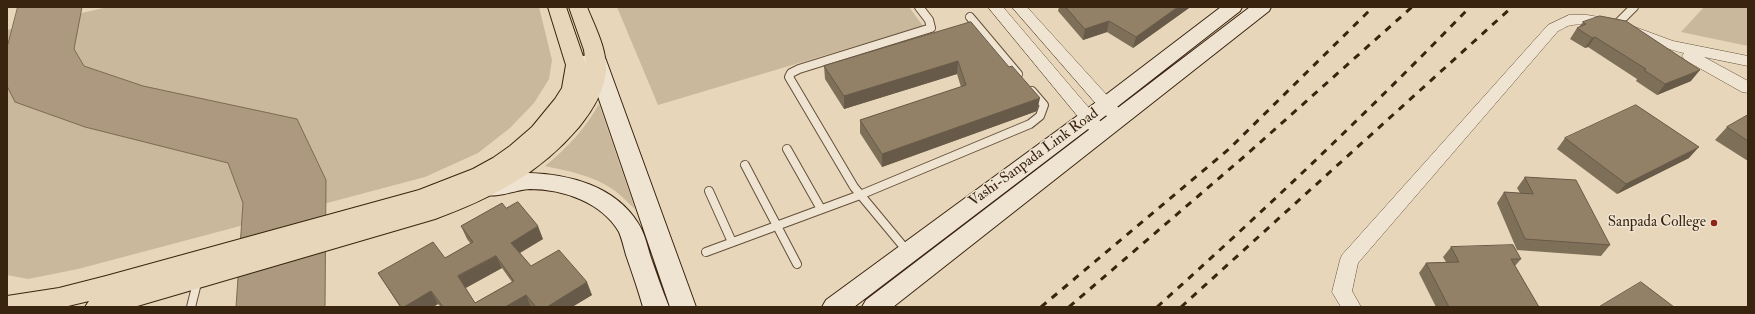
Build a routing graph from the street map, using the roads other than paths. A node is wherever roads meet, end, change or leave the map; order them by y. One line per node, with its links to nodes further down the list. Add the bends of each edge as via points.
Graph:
1 (557, 7): 13 (highway)
2 (578, 7): 13 (highway)
3 (919, 7): 21 (lane, via 929,20 931,28 799,69 789,77)
4 (995, 7): 16 (street)
5 (1019, 7): 15 (street)
6 (1232, 7): 15 (main road, Vashi-Sanpada Link Road)
7 (1634, 7): 10 (lane)
8 (1256, 9): 15 (main road, Vashi-Sanpada Link Road)
9 (970, 17): 21 (lane, via 1044,105 1044,112 1030,124)
10 (1616, 25): 11 (street); 38 (street, via 1569,20 1553,28 1348,260 1342,292)
11 (1670, 46): 12 (street); 14 (street)
12 (1748, 61)
13 (586, 62): 19 (highway, via 596,75 592,90 582,108 533,160); 22 (highway, via 563,104 540,132 518,152 481,175 450,188); 35 (main road)
14 (1748, 88)
15 (1112, 112): 16 (main road, Vashi-Sanpada Link Road)
16 (1094, 125): 27 (main road, Vashi-Sanpada Link Road); 37 (main road, Vashi-Sanpada Link Road)
17 (787, 149): 23 (lane)
18 (745, 165): 24 (lane)
19 (490, 188): 22 (highway, via 456,202); 34 (main road, via 528,181 552,182 581,190 603,201 618,214 630,230)
20 (710, 192): 25 (lane)
21 (860, 195): 23 (lane); 27 (lane)
22 (425, 205): 28 (highway)
23 (821, 209): 24 (lane)
24 (776, 226): 25 (lane); 29 (lane)
25 (732, 242): 26 (lane)
26 (706, 252)
27 (908, 252): 36 (main road, Vashi-Sanpada Link Road)
28 (223, 262): 30 (highway); 31 (highway, via 59,298)
29 (797, 264)
30 (198, 278): 32 (highway); 33 (lane)
31 (7, 306)
32 (98, 307)
33 (191, 307)
34 (656, 307)
35 (683, 307)
36 (835, 307)
37 (875, 307)
38 (1351, 307)

